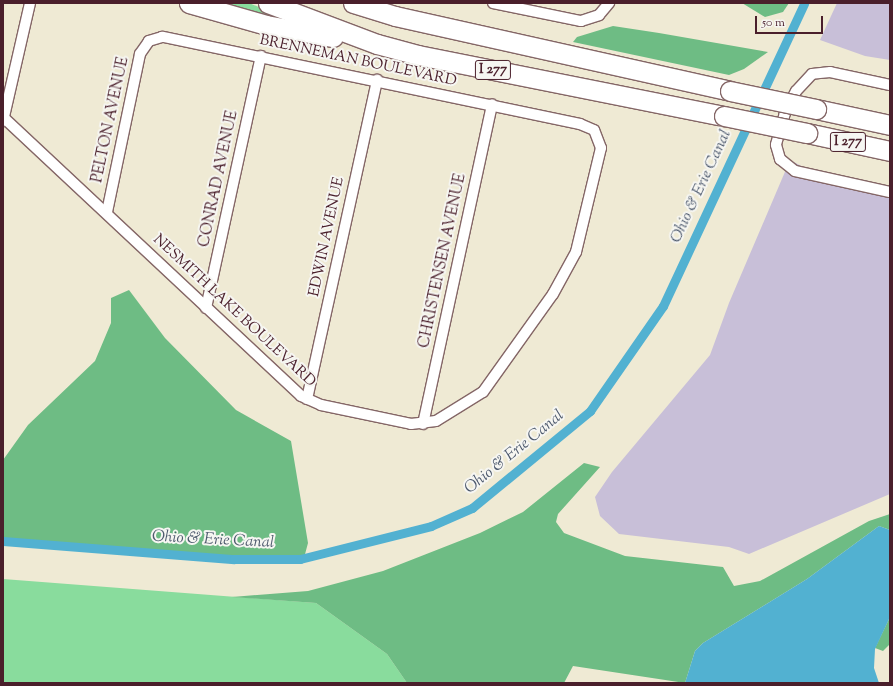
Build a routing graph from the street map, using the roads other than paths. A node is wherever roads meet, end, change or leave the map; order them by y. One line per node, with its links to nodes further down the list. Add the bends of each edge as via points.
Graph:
1 (30, 3): 14 (street)
2 (189, 3): 9 (highway, via 284,29)
3 (268, 3): 9 (highway, I 277)
4 (353, 3): 16 (highway, I 277, bridge, via 401,17)
5 (493, 3): 7 (street)
6 (609, 3): 7 (street, via 599,15 581,21)
7 (513, 5)
8 (154, 39): 10 (street, BRENNEMAN BOULEVARD, via 167,37); 19 (street, PELTON AVENUE, via 140,54)
9 (377, 44): 17 (highway, I 277, bridge, via 418,55)
10 (261, 56): 11 (street, BRENNEMAN BOULEVARD); 20 (street, CONRAD AVENUE)
11 (377, 80): 13 (street, BRENNEMAN BOULEVARD); 21 (street, EDWIN AVENUE)
12 (890, 85): 18 (street, via 830,72 812,74 800,85 790,102 776,136 780,159 795,171)
13 (492, 104): 15 (street, BRENNEMAN BOULEVARD); 22 (street, CHRISTENSEN AVENUE)
14 (4, 119): 19 (street, NESMITH LAKE BOULEVARD)
15 (580, 124): 22 (street, NESMITH LAKE BOULEVARD, via 597,134 601,154 576,252 565,276 482,392 442,417)
16 (890, 125)
17 (890, 151)
18 (890, 192)
19 (107, 212): 20 (street, NESMITH LAKE BOULEVARD)
20 (206, 308): 21 (street, NESMITH LAKE BOULEVARD, via 294,390)
21 (307, 399): 22 (street, NESMITH LAKE BOULEVARD, via 321,405 394,422)
22 (423, 424)

